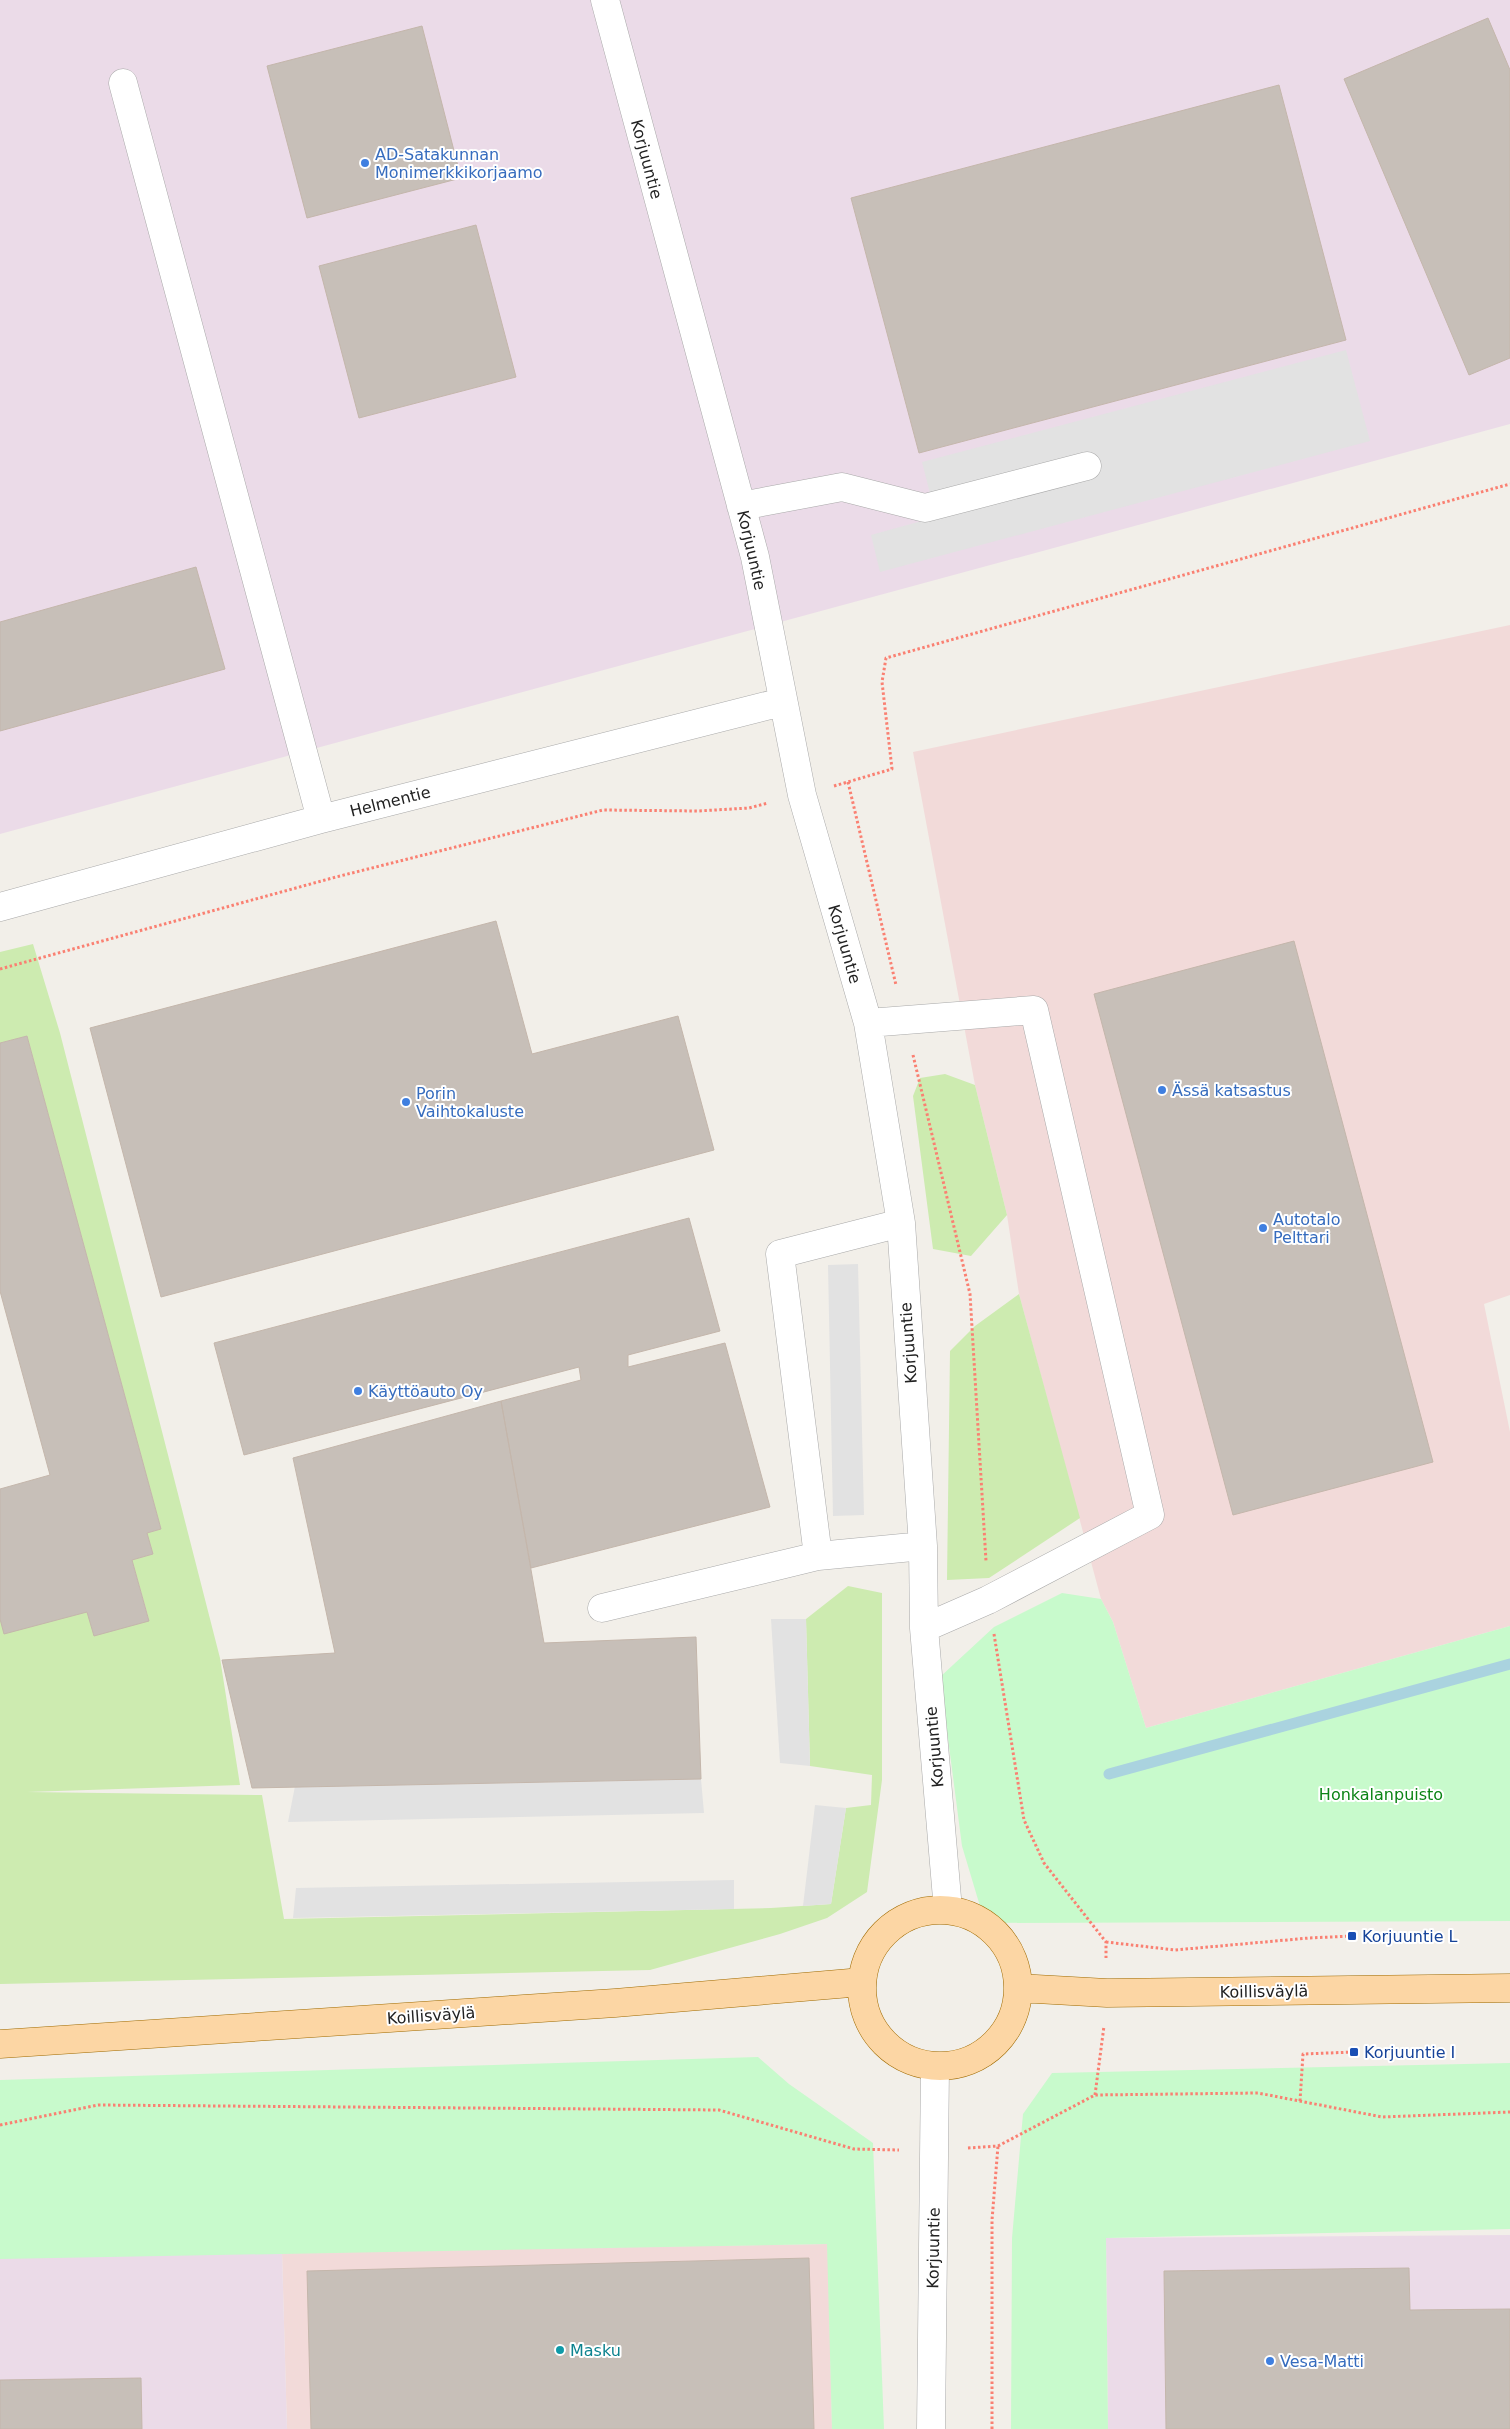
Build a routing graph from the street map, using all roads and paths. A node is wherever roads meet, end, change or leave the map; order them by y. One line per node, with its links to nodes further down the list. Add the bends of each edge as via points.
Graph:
1 (605, 0): 4 (street, Korjuuntie)
2 (123, 82): 7 (street)
3 (1087, 466): 4 (street, via 925,508 842,487)
4 (741, 506): 5 (street, Korjuuntie, via 755,557)
5 (782, 702): 7 (street, Helmentie); 10 (street, Korjuuntie, via 802,795)
6 (848, 782): 9 (path)
7 (321, 819): 8 (street, Helmentie)
8 (0, 907)
9 (905, 1020): 10 (street); 14 (path, via 970,1294); 14 (street, via 1034,1010 1150,1515)
10 (868, 1023): 11 (street, Korjuuntie)
11 (901, 1223): 12 (street, Korjuuntie); 13 (street, via 780,1254)
12 (923, 1546): 13 (street); 16 (street, Korjuuntie)
13 (818, 1556): 15 (street)
14 (988, 1600): 16 (street); 19 (path, via 1024,1820 1044,1863)
15 (602, 1608)
16 (924, 1628): 17 (street, Korjuuntie)
17 (948, 1910): 20 (main road, via 923,1912 900,1921 881,1936 868,1958); 21 (main road, via 970,1916 990,1928 1005,1945 1014,1965)
18 (1352, 1936): 19 (path, via 1175,1950)
19 (1106, 1942): 23 (path)
20 (862, 1982): 24 (main road, Koillisväylä, via 615,2003); 26 (main road, via 863,2007 873,2029 890,2049 911,2061)
21 (1018, 1988): 23 (main road, Koillisväylä); 26 (main road, via 1014,2013 1002,2036 984,2053 961,2064)
22 (1510, 1988): 23 (main road, Koillisväylä)
23 (1107, 1993): 27 (path)
24 (0, 2044)
25 (1354, 2052): 28 (path, via 1304,2054)
26 (935, 2066): 32 (street, Korjuuntie)
27 (1095, 2094): 28 (path, via 1258,2093); 31 (path)
28 (1300, 2102): 29 (path, via 1382,2117)
29 (1510, 2112)
30 (0, 2124): 32 (path, via 98,2105 719,2110 854,2149)
31 (998, 2146): 32 (path); 34 (path, via 992,2220)
32 (934, 2150): 33 (street, Korjuuntie)
33 (931, 2429)
34 (992, 2429)

